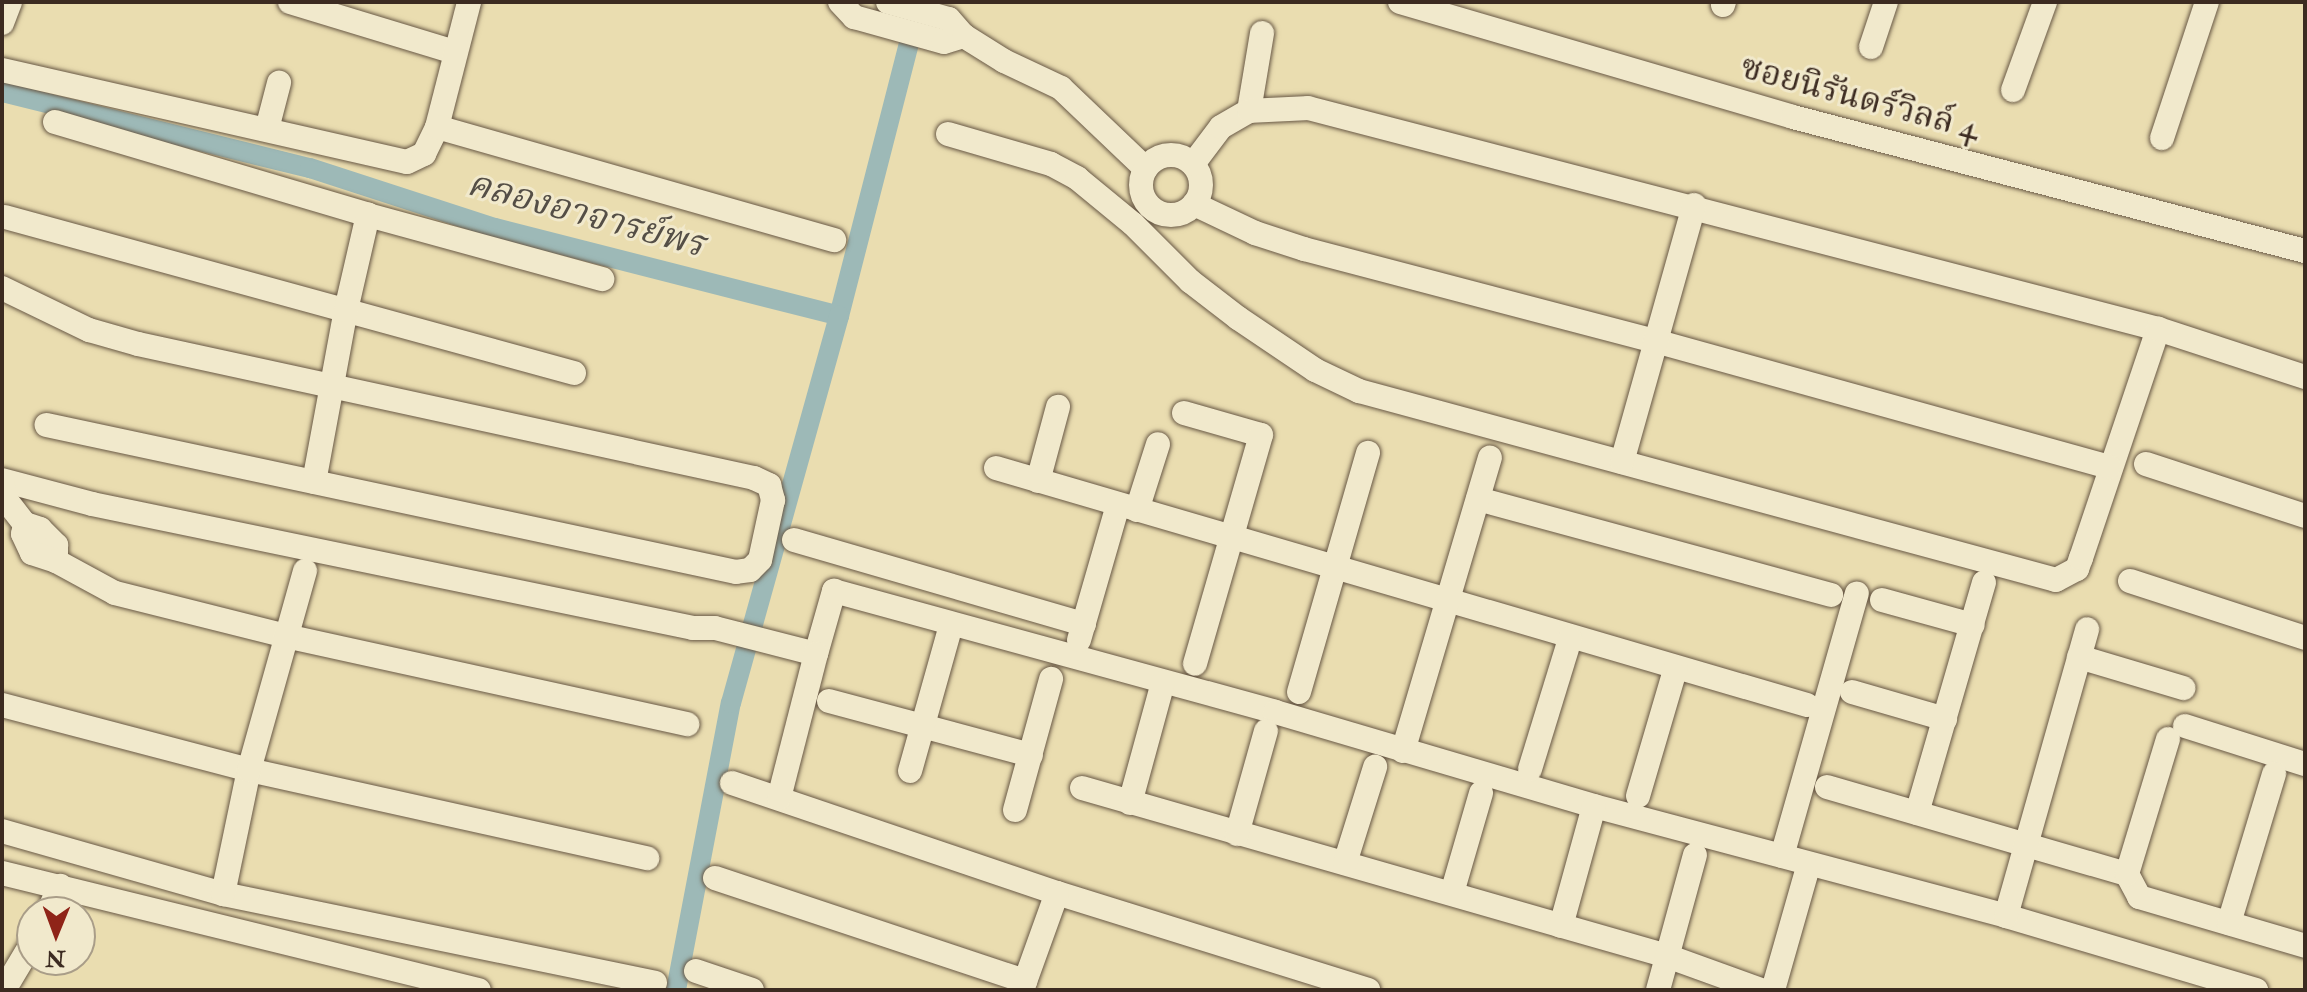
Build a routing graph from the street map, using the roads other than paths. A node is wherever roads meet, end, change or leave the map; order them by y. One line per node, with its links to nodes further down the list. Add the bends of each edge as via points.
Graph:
1 (10, 2): 10 (street)
2 (290, 2): 14 (street)
3 (469, 2): 14 (street)
4 (840, 2): 12 (street, via 854,17 944,42)
5 (888, 2): 12 (street, via 949,19)
6 (1400, 2): 33 (street, ซอยนิรันดร์วิลล์ 4, via 1793,117)
7 (1886, 2): 13 (street)
8 (2045, 2): 17 (street)
9 (2207, 2): 23 (street)
10 (2, 23)
11 (1262, 33): 18 (street)
12 (964, 36): 25 (street, via 1061,88)
13 (1871, 47)
14 (455, 52): 20 (street)
15 (2, 70): 21 (street)
16 (279, 83): 21 (street)
17 (2013, 90)
18 (1249, 111): 24 (street, via 1221,127); 27 (street, via 1290,106 1328,112)
19 (55, 122): 29 (street)
20 (437, 127): 21 (street, via 424,154 407,162); 32 (street)
21 (267, 129)
22 (948, 134): 31 (street, via 1063,169)
23 (2162, 138)
24 (1193, 164): 25 (street, via 1169,155); 26 (street, via 1201,180)
25 (1146, 169): 28 (street, via 1143,195)
26 (1194, 204): 28 (street, via 1179,214); 38 (street, via 1304,249)
27 (1694, 205): 37 (street); 38 (street)
28 (1154, 209): 31 (street)
29 (368, 215): 34 (street); 36 (street)
30 (5, 217): 36 (street)
31 (1133, 224): 48 (street, via 1190,281 1315,370 1412,409)
32 (834, 240)
33 (2305, 251)
34 (602, 279)
35 (2, 288): 41 (street, via 89,330)
36 (346, 310): 39 (street); 41 (street)
37 (2158, 329): 40 (street); 50 (street)
38 (1655, 341): 48 (street); 50 (street)
39 (574, 373)
40 (2305, 377)
41 (333, 384): 54 (street); 54 (street, via 754,478 769,485 773,500 760,560 743,572)
42 (1058, 407): 53 (street)
43 (1184, 413): 58 (street, via 1261,435)
44 (47, 425): 54 (street)
45 (1158, 444): 56 (street)
46 (1368, 453): 60 (street)
47 (1490, 458): 55 (street)
48 (1622, 462): 50 (street, via 2056,580 2077,569)
49 (2146, 464): 57 (street)
50 (2109, 467)
51 (996, 468): 53 (street)
52 (2, 481): 72 (street, via 6,500 25,524 23,534 32,553 115,593); 75 (street, via 693,628 715,628)
53 (1038, 481): 56 (street)
54 (314, 482)
55 (1478, 499): 65 (street); 67 (street)
56 (1128, 508): 58 (street); 68 (street)
57 (2305, 516)
58 (1233, 539): 60 (street); 78 (street)
59 (794, 540): 68 (street)
60 (1336, 570): 67 (street); 83 (street)
61 (305, 571): 72 (street)
62 (2130, 581): 73 (street)
63 (1984, 583): 70 (street)
64 (1857, 593): 114 (street)
65 (1831, 595)
66 (1882, 600): 70 (street)
67 (1446, 602): 74 (street); 92 (street)
68 (1084, 624): 77 (street)
69 (951, 625): 75 (street, via 834,591); 77 (street); 90 (street)
70 (1973, 625): 88 (street)
71 (2087, 629): 76 (street)
72 (286, 636): 89 (street); 97 (street)
73 (2305, 638)
74 (1570, 639): 79 (street); 96 (street)
75 (816, 654): 105 (street)
76 (2079, 657): 82 (street); 112 (street)
77 (1074, 658): 81 (street)
78 (1195, 664)
79 (1676, 667): 87 (street); 104 (street)
80 (1051, 679): 93 (street)
81 (1163, 682): 92 (street); 106 (street)
82 (2183, 688)
83 (1299, 692)
84 (1852, 692): 88 (street)
85 (829, 701): 90 (street)
86 (2, 705): 97 (street)
87 (1807, 705)
88 (1945, 719): 109 (street)
89 (687, 724)
90 (922, 728): 93 (street); 98 (street)
91 (1266, 731): 111 (street)
92 (1403, 751): 107 (street)
93 (1031, 755): 108 (street)
94 (2305, 764): 119 (street, via 2176,732)
95 (1375, 767): 116 (street)
96 (1530, 769)
97 (249, 770): 115 (street); 124 (street)
98 (910, 771)
99 (2274, 774): 127 (street)
100 (732, 783): 105 (street)
101 (1827, 787): 109 (street)
102 (1082, 788): 106 (street)
103 (1481, 793): 123 (street)
104 (1638, 796)
105 (779, 798): 122 (street)
106 (1130, 803): 111 (street)
107 (1594, 806): 114 (street); 128 (street)
108 (1015, 810)
109 (1917, 813): 112 (street)
110 (2, 831): 124 (street)
111 (1237, 834): 116 (street)
112 (2023, 845): 119 (street); 126 (street)
113 (1695, 855): 130 (street)
114 (1782, 856): 117 (street)
115 (647, 858)
116 (1345, 863): 123 (street)
117 (1809, 864): 126 (street); 142 (street)
118 (2, 873): 121 (street)
119 (2127, 874): 127 (street, via 2139,897)
120 (715, 878): 135 (street)
121 (60, 886): 125 (street); 137 (street)
122 (1057, 893): 135 (street); 139 (street)
123 (1452, 893): 128 (street)
124 (223, 894): 133 (street)
125 (55, 896)
126 (2006, 916): 134 (street)
127 (2229, 923): 129 (street)
128 (1561, 926): 130 (street)
129 (2305, 946)
130 (1667, 956): 140 (street); 141 (street)
131 (16, 970): 136 (street)
132 (696, 971): 138 (street)
133 (655, 983)
134 (2215, 984): 143 (street)
135 (1024, 985)
136 (4, 990)
137 (479, 990)
138 (752, 990)
139 (1368, 990)
140 (1658, 990)
141 (1761, 990)
142 (1773, 990)
143 (2256, 990)

